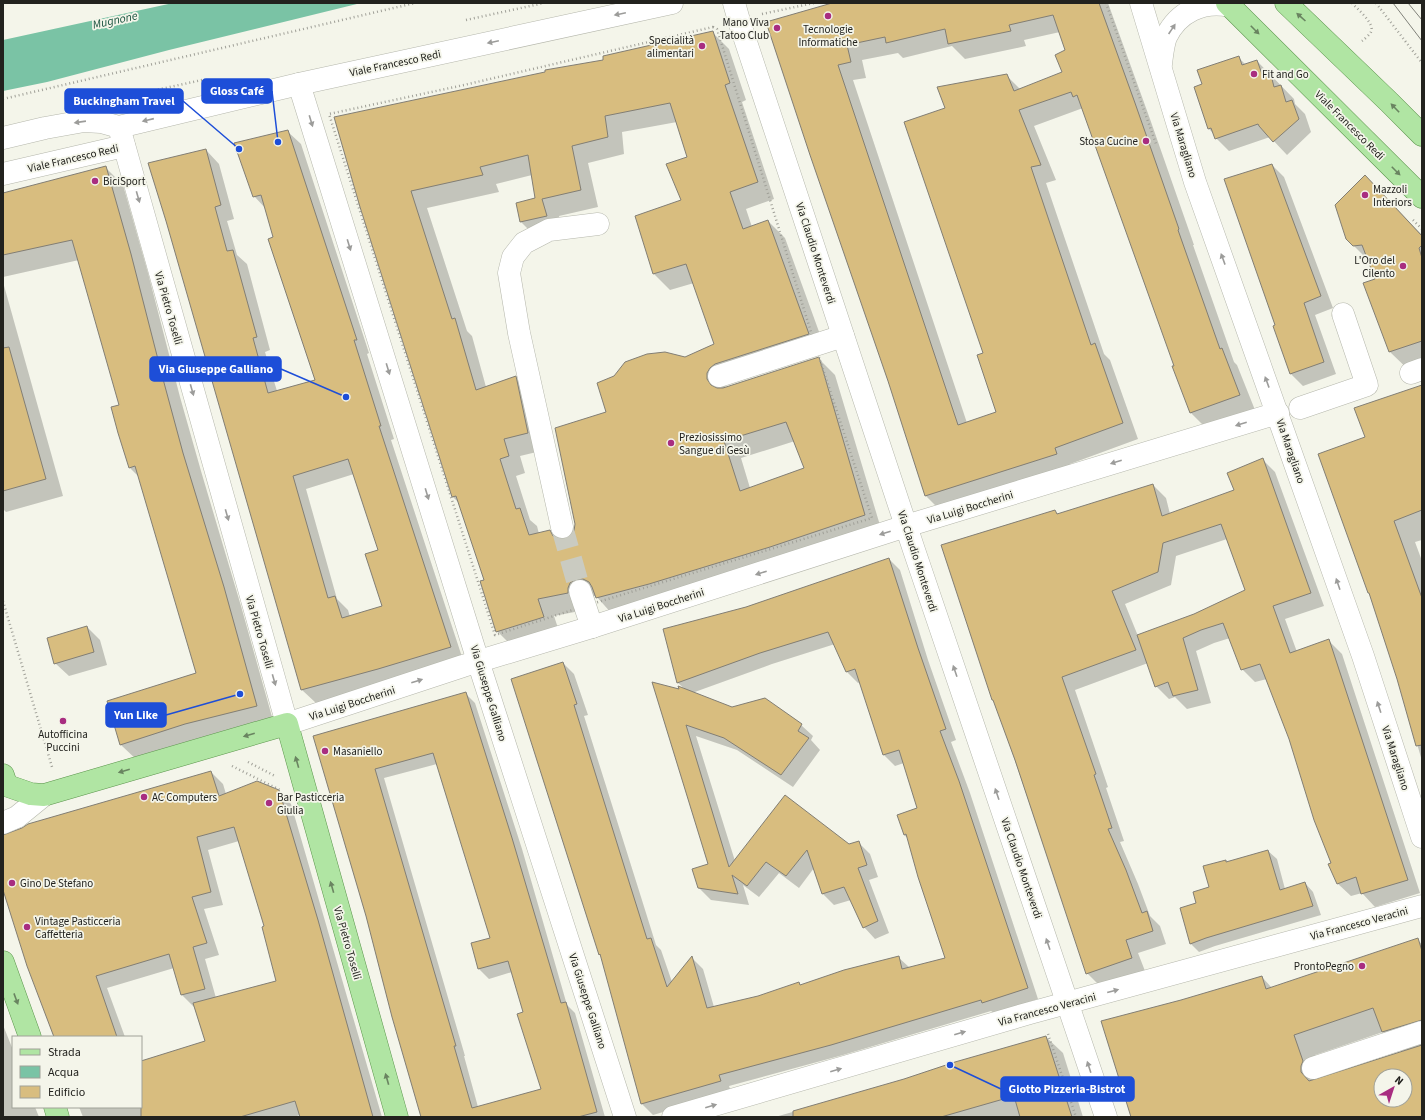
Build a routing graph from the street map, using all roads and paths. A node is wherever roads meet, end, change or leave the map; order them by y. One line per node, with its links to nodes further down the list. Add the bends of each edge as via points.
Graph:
1 (415, 3): 15 (path)
2 (672, 3): 14 (street, Viale Francesco Redi, one-way to 14)
3 (734, 3): 24 (street, Via Claudio Monteverdi)
4 (814, 3): 10 (path, via 763,14)
5 (1141, 3): 13 (street, Via Maragliano)
6 (1286, 3): 17 (main road, one-way to 6)
7 (1352, 3): 11 (path, via 1372,27)
8 (1377, 3): 12 (path)
9 (1228, 4): 13 (street, Via Maragliano, one-way to 9, via 1166,38 1179,19 1201,6); 21 (main road, Viale Francesco Redi, one-way to 21)
10 (759, 20)
11 (1362, 41)
12 (1422, 63)
13 (1160, 66): 28 (street, Via Maragliano, one-way to 13, via 1195,182)
14 (300, 84): 18 (street, Viale Francesco Redi, one-way to 18); 35 (street, Via Giuseppe Galliano, one-way to 35)
15 (3, 99)
16 (329, 114): 25 (path, via 713,27 717,30)
17 (1422, 135)
18 (121, 136): 19 (street, Viale Francesco Redi, one-way to 19, via 101,122 84,121); 20 (street, Viale Francesco Redi); 36 (street, Via Pietro Toselli, one-way to 36)
19 (3, 138)
20 (3, 174)
21 (1422, 197)
22 (598, 224): 31 (street, via 549,230 524,243 514,257 509,273 519,333)
23 (1343, 314): 27 (street, via 1367,385)
24 (843, 336): 25 (street); 30 (street, Via Claudio Monteverdi)
25 (816, 345): 26 (street); 29 (path)
26 (719, 376)
27 (1300, 408)
28 (1278, 413): 30 (street, Via Luigi Boccherini, one-way to 30); 41 (street, Via Maragliano, one-way to 28, via 1363,656)
29 (872, 518)
30 (906, 526): 34 (street, Via Luigi Boccherini, one-way to 34); 44 (street, Via Claudio Monteverdi, one-way to 30)
31 (562, 527)
32 (580, 591): 34 (street)
33 (3, 602): 37 (path)
34 (592, 627): 35 (street, Via Luigi Boccherini)
35 (478, 661): 36 (street, Via Luigi Boccherini, one-way to 35); 50 (street, Via Giuseppe Galliano)
36 (287, 724): 39 (main road, Via Luigi Boccherini, one-way to 39); 49 (main road, Via Pietro Toselli, one-way to 36)
37 (53, 770)
38 (4, 780): 39 (main road, via 31,794)
39 (44, 795): 40 (street)
40 (3, 824)
41 (1422, 837)
42 (1422, 906): 44 (street, Via Francesco Veracini, one-way to 42)
43 (3, 962): 47 (main road, one-way to 47)
44 (1067, 1003): 51 (street, Via Francesco Veracini, one-way to 44); 53 (street, Via Claudio Monteverdi, one-way to 44)
45 (1422, 1032): 48 (street)
46 (1047, 1033): 52 (path)
47 (30, 1036)
48 (1313, 1068)
49 (397, 1117)
50 (625, 1117)
51 (673, 1117)
52 (1076, 1117)
53 (1106, 1117)

